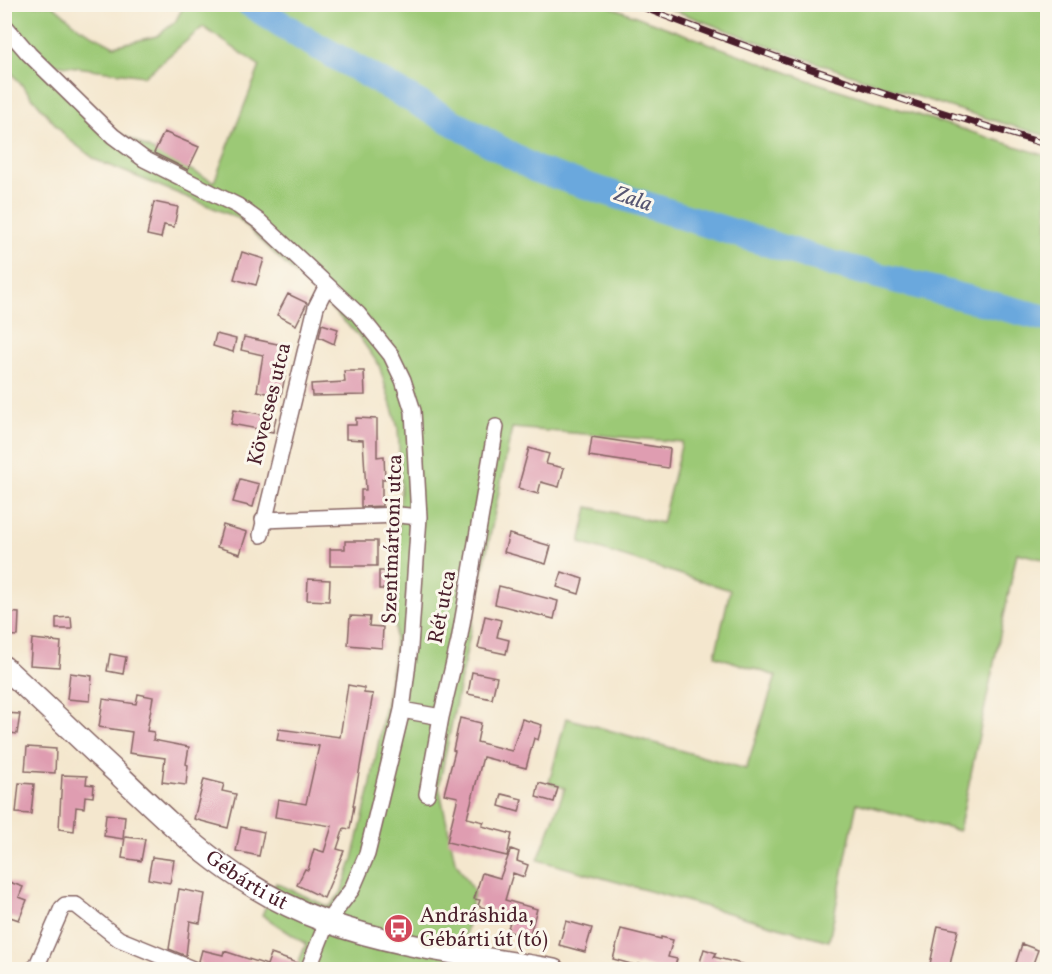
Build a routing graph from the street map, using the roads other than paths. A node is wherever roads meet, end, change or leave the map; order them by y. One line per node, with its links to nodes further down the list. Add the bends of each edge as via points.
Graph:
1 (4, 25): 2 (street, Szentmártoni utca, via 113,136 144,159 238,206)
2 (327, 285): 4 (street, Szentmártoni utca, via 379,339 403,380 413,411); 4 (street, Kövecses utca, via 316,307 262,527 399,515)
3 (496, 427): 7 (street, Rét utca, via 459,641)
4 (419, 517): 6 (street, Szentmártoni utca)
5 (4, 667): 9 (main road, Gébárti út, via 211,859 269,896)
6 (402, 710): 7 (street); 9 (street, Szentmártoni utca, via 367,854 352,889)
7 (441, 717): 8 (street, Rét utca)
8 (427, 794)
9 (327, 922): 12 (street, Szentmártoni utca); 13 (main road, Gébárti út, via 401,942)
10 (33, 969): 11 (street, via 62,908 70,904 128,944)
11 (195, 969)
12 (308, 969)
13 (554, 969)

